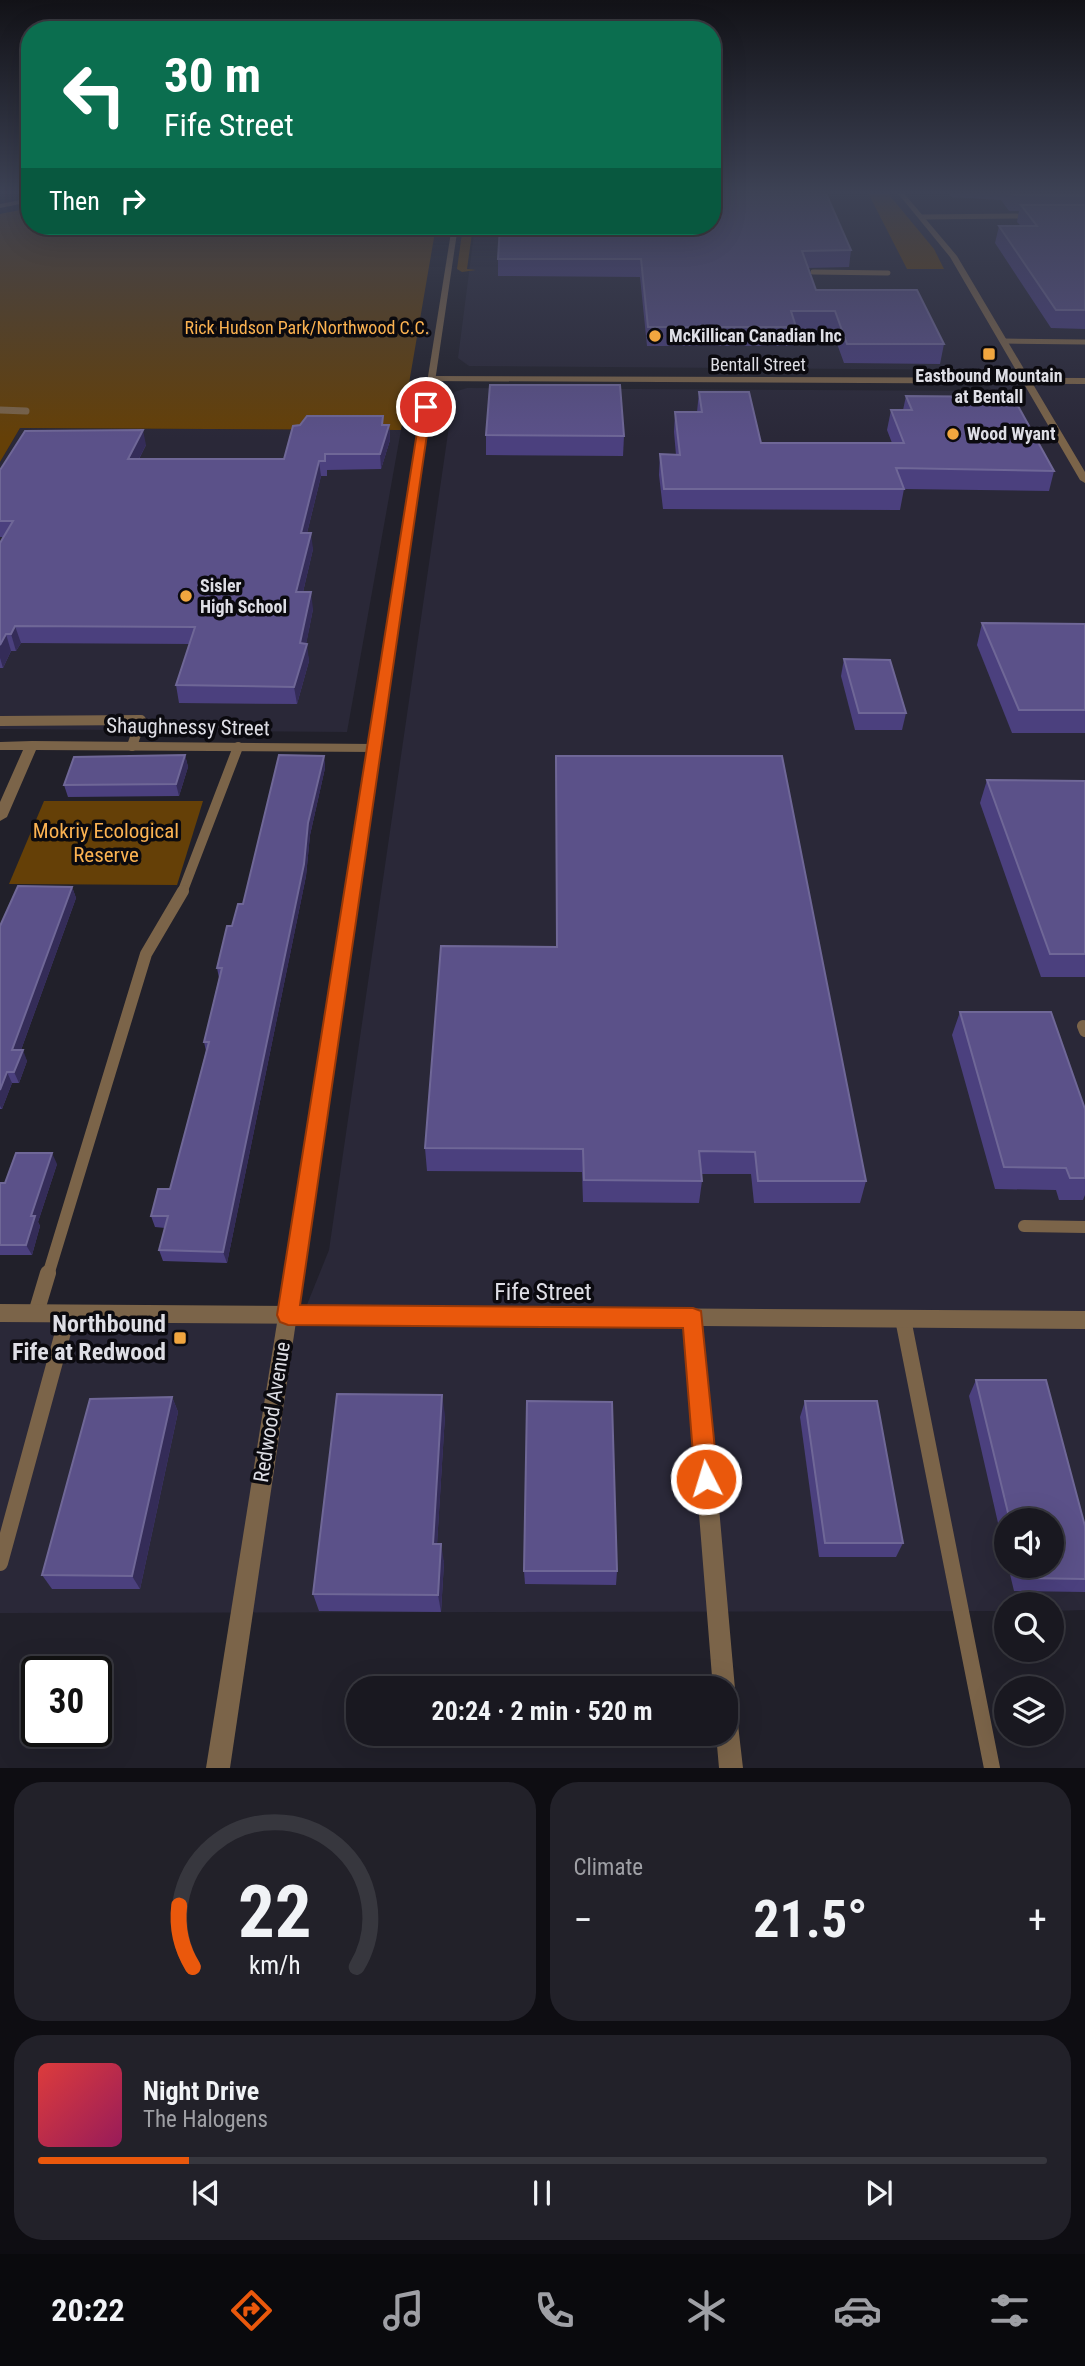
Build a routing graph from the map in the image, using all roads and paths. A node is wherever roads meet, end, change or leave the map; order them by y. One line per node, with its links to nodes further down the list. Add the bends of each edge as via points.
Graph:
1 (447, 274): 5 (street, Redwood Avenue)
2 (963, 274): 3 (street)
3 (1003, 341): 4 (lane); 7 (street)
4 (1085, 342)
5 (430, 379): 7 (street, Bentall Street); 16 (street, Redwood Avenue)
6 (1085, 381): 7 (street, Bentall Street)
7 (1027, 382): 10 (street)
8 (0, 410): 9 (lane)
9 (26, 411)
10 (1085, 480)
11 (0, 721): 14 (lane, via 141,720)
12 (32, 745): 13 (street, Shaughnessy Street); 14 (street, Shaughnessy Street); 17 (street)
13 (0, 746)
14 (132, 746): 15 (street, Shaughnessy Street)
15 (238, 747): 16 (street, Shaughnessy Street); 21 (lane, via 184,890 146,954)
16 (376, 748): 23 (street, Redwood Avenue)
17 (0, 817)
18 (1024, 1226): 19 (lane)
19 (1085, 1227)
20 (0, 1313): 21 (street, Fife Street)
21 (36, 1313): 22 (street, Fife Street)
22 (68, 1314): 23 (street, Fife Street); 27 (lane)
23 (288, 1315): 24 (street, Fife Street); 30 (street, Redwood Avenue)
24 (693, 1318): 25 (street, Fife Street); 28 (street)
25 (903, 1319): 26 (street, Fife Street); 32 (lane)
26 (1085, 1320)
27 (0, 1563)
28 (723, 1676)
29 (729, 1746): 31 (street)
30 (218, 1768)
31 (731, 1768)
32 (992, 1768)

